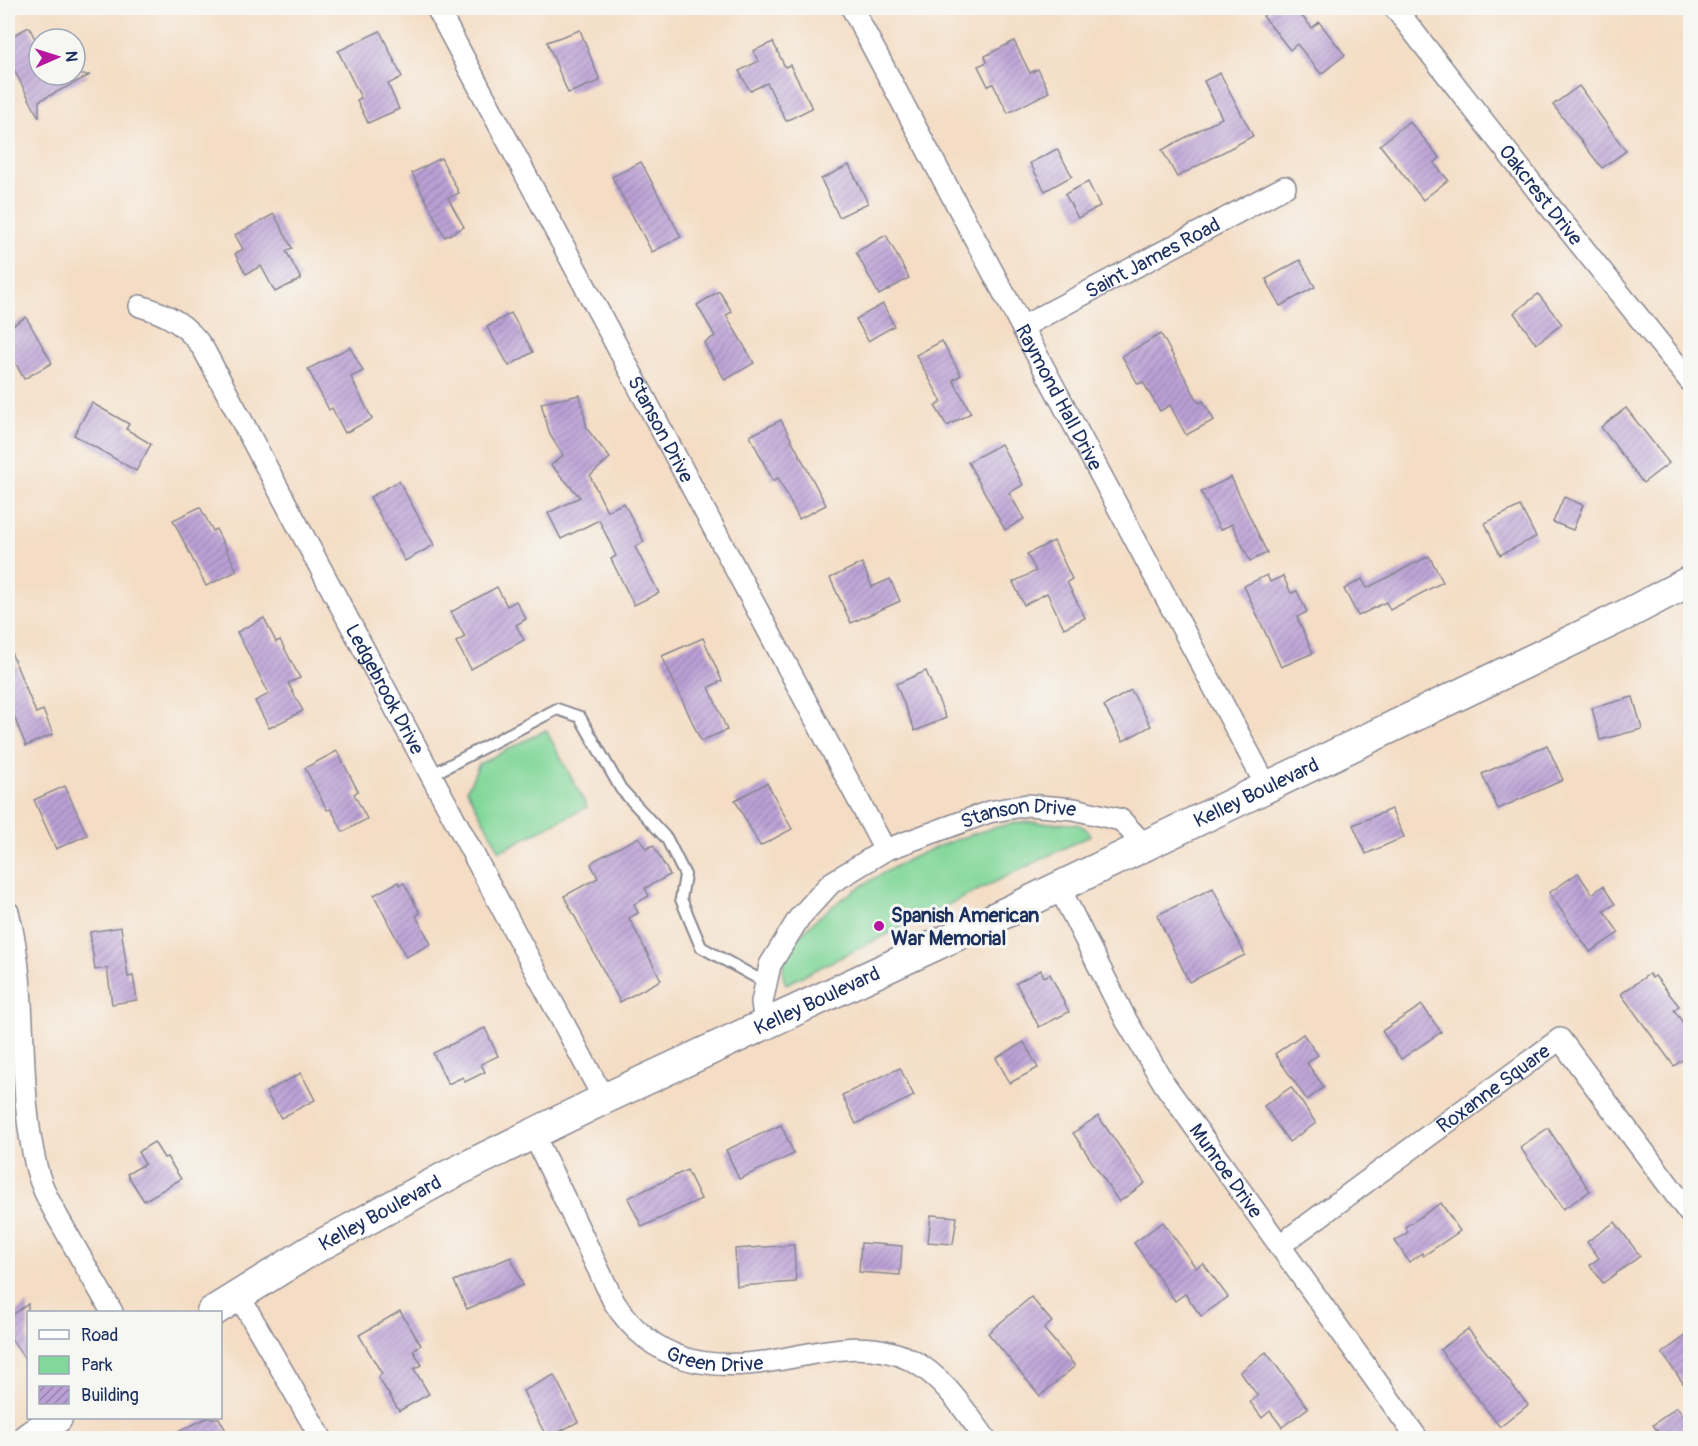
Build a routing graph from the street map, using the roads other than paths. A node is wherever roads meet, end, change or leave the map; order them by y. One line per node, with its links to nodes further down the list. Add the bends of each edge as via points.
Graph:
1 (437, 8): 12 (street, Stanson Drive)
2 (852, 8): 6 (street, Raymond Hall Drive)
3 (1395, 8): 7 (street, Oakcrest Drive)
4 (1285, 187): 6 (street, Saint James Road)
5 (140, 306): 9 (street, Ledgebrook Drive, via 183,324 204,350)
6 (1022, 327): 10 (street, Raymond Hall Drive)
7 (1690, 381)
8 (1690, 581): 10 (main road, Kelley Boulevard)
9 (430, 775): 15 (lane, via 557,709 580,717 621,789 667,839 685,875 681,899 701,947); 17 (street, Ledgebrook Drive)
10 (1267, 787): 11 (main road, Kelley Boulevard)
11 (1145, 846): 12 (street, Stanson Drive, via 1121,820 1074,809 1027,805 988,812); 13 (main road, Kelley Boulevard)
12 (885, 850): 15 (street, Stanson Drive, via 831,883 799,918 770,965)
13 (1059, 887): 16 (main road, Kelley Boulevard); 20 (street, Munroe Drive, via 1126,1020 1165,1085)
14 (8, 912): 22 (street, via 20,977 27,1106 36,1168 48,1201)
15 (766, 983): 16 (street, Stanson Drive, via 762,1002)
16 (765, 1026): 17 (main road, Kelley Boulevard)
17 (604, 1099): 18 (main road, Kelley Boulevard)
18 (534, 1135): 21 (main road, Kelley Boulevard, via 436,1182 310,1251); 27 (street, Green Drive, via 614,1302 638,1333 657,1346 679,1357 727,1364 850,1347 891,1352 913,1361 942,1384)
19 (1690, 1214): 20 (street, Roxanne Square, via 1560,1039)
20 (1279, 1246): 28 (street, Munroe Drive)
21 (239, 1296): 23 (main road, Kelley Boulevard); 26 (street)
22 (111, 1311)
23 (214, 1311)
24 (56, 1419): 25 (main road)
25 (28, 1438)
26 (321, 1438)
27 (986, 1438)
28 (1417, 1438)

